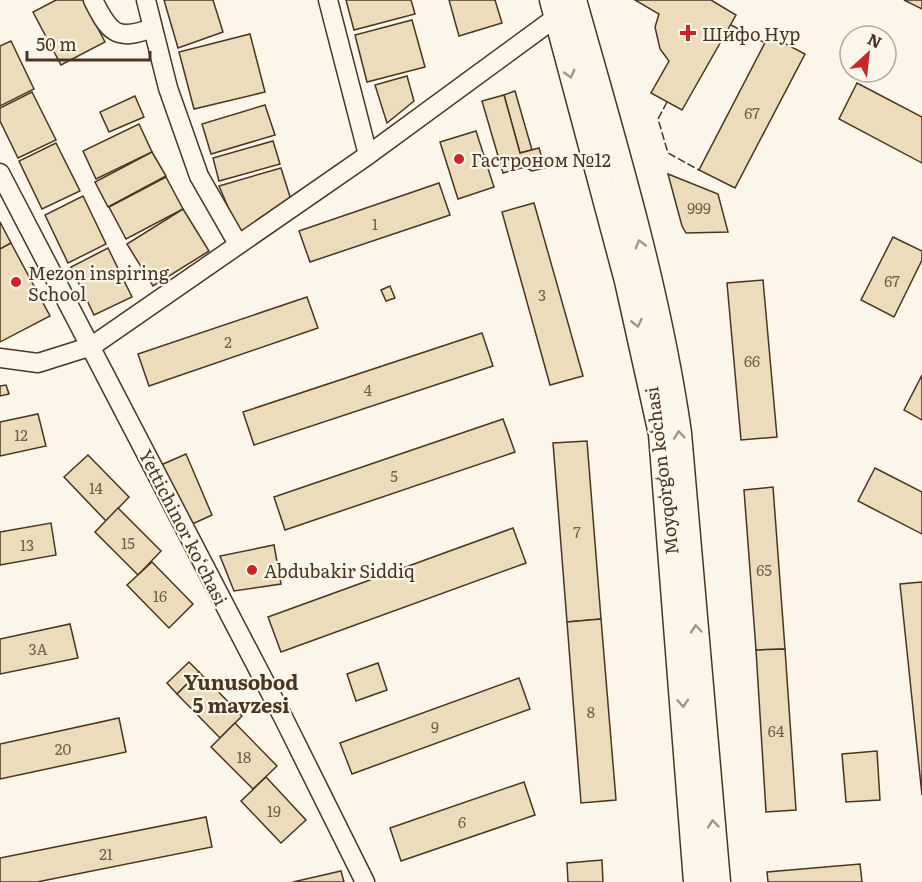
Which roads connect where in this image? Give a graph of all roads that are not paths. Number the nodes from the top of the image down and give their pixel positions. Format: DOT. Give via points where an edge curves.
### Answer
graph roads {
  1 [pos="93,0"];
  2 [pos="146,0"];
  3 [pos="328,0"];
  4 [pos="567,4"];
  5 [pos="152,28"];
  6 [pos="368,154"];
  7 [pos="0,173"];
  8 [pos="238,244"];
  9 [pos="92,346"];
  10 [pos="0,358"];
  11 [pos="365,882"];
  12 [pos="696,882"];
  13 [pos="718,882"];
  1 -- 5 [label="street" via="105,25 116,32 130,37"];
  2 -- 5 [label="street"];
  3 -- 6 [label="street"];
  4 -- 6 [label="street"];
  4 -- 12 [label="main road, Moyqoʻrgʻon koʻchasi, one-way" via="661,434"];
  13 -- 4 [label="main road, Moyqoʻrgʻon koʻchasi, one-way" via="673,390 644,256"];
  5 -- 8 [label="street" via="199,176"];
  6 -- 8 [label="street"];
  7 -- 9 [label="street, Yettichinor ko‘chasi"];
  8 -- 9 [label="street"];
  9 -- 10 [label="street" via="38,363"];
  9 -- 11 [label="street, Yettichinor ko‘chasi"];
}
